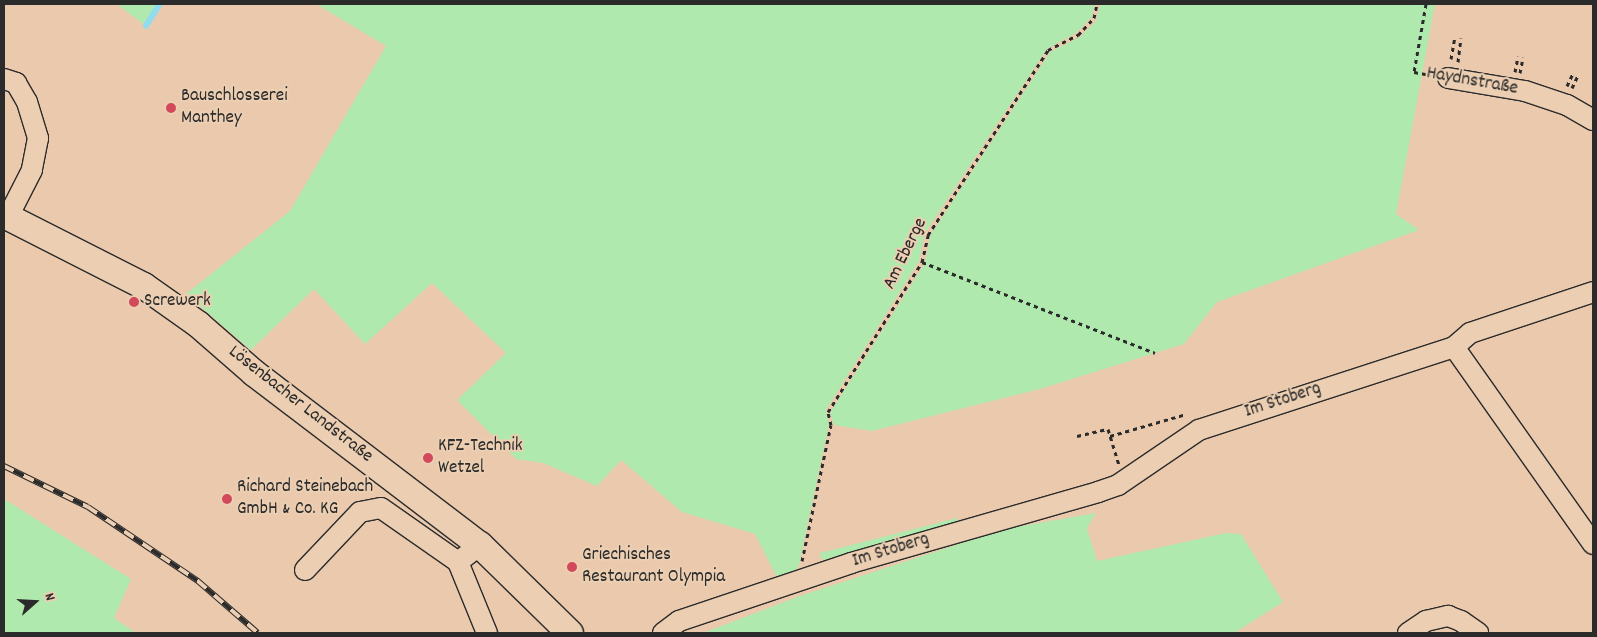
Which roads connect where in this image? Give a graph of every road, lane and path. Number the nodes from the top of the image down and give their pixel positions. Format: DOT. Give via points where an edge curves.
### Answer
graph roads {
  1 [pos="1098,4"];
  2 [pos="1426,4"];
  3 [pos="1455,37"];
  4 [pos="1461,38"];
  5 [pos="1452,78"];
  6 [pos="4,79"];
  7 [pos="1593,120"];
  8 [pos="6,216"];
  9 [pos="922,262"];
  10 [pos="1593,292"];
  11 [pos="1454,347"];
  12 [pos="1154,353"];
  13 [pos="1193,412"];
  14 [pos="1076,436"];
  15 [pos="1110,436"];
  16 [pos="1124,481"];
  17 [pos="1593,544"];
  18 [pos="480,545"];
  19 [pos="458,562"];
  20 [pos="305,570"];
  21 [pos="804,579"];
  22 [pos="487,633"];
  23 [pos="570,633"];
  24 [pos="663,633"];
  25 [pos="1408,633"];
  26 [pos="1478,633"];
  1 -- 9 [label="path, Am Eberge" via="1094,18 1078,35 1048,50 928,235"];
  2 -- 5 [label="path, Haydnstraße" via="1414,72"];
  3 -- 5 [label="path"];
  4 -- 5 [label="path"];
  5 -- 7 [label="street, Haydnstraße" via="1530,92"];
  6 -- 8 [label="street" via="16,83 28,102 38,138 32,170"];
  8 -- 18 [label="main road, Lösenbacher Landstraße" via="144,286 199,325 254,372"];
  9 -- 12 [label="path"];
  9 -- 21 [label="path, Am Eberge" via="828,412 832,425 802,556"];
  10 -- 11 [label="street, Im Stoberg" via="1470,333"];
  11 -- 16 [label="street, Im Stoberg" via="1199,430"];
  11 -- 17 [label="street"];
  13 -- 15 [label="path"];
  14 -- 15 [label="path" via="1108,429"];
  15 -- 16 [label="path"];
  16 -- 21 [label="street, Im Stoberg" via="1098,492 1015,513"];
  18 -- 19 [label="street"];
  18 -- 23 [label="main road, Lösenbacher Landstraße"];
  19 -- 20 [label="street" via="381,508 360,512"];
  19 -- 22 [label="street"];
  21 -- 24 [label="street, Im Stoberg" via="679,622"];
  25 -- 26 [label="street" via="1426,621 1448,616"];
}
